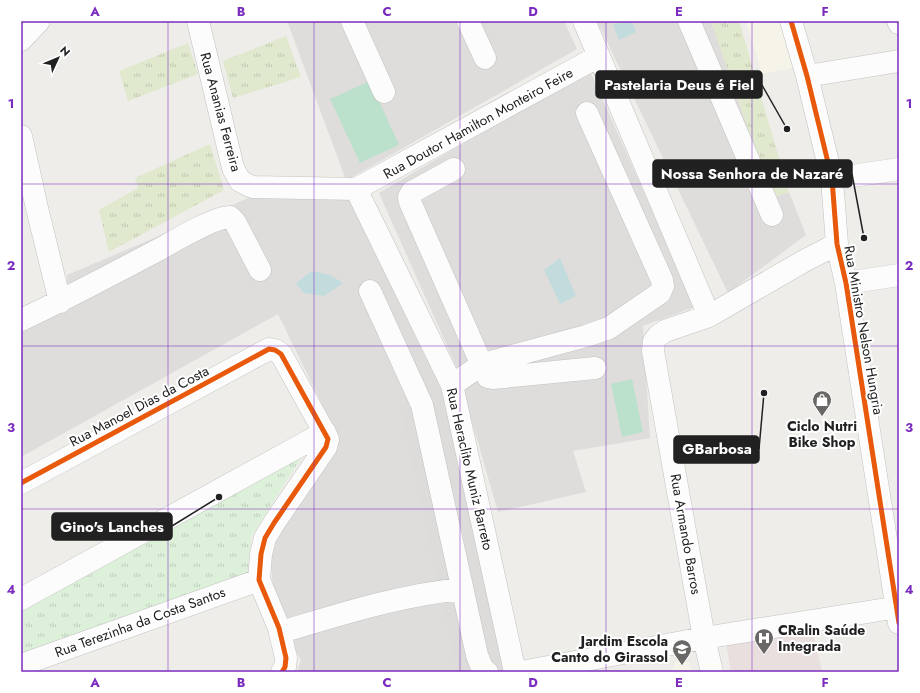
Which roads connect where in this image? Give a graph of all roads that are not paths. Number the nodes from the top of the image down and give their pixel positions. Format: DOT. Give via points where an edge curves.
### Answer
graph roads {
  1 [pos="39,21"];
  2 [pos="198,21"];
  3 [pos="352,21"];
  4 [pos="468,21"];
  5 [pos="584,21"];
  6 [pos="689,21"];
  7 [pos="791,21"];
  8 [pos="21,40"];
  9 [pos="599,56"];
  10 [pos="485,58"];
  11 [pos="899,61"];
  12 [pos="807,76"];
  13 [pos="384,92"];
  14 [pos="586,113"];
  15 [pos="21,136"];
  16 [pos="454,169"];
  17 [pos="899,169"];
  18 [pos="832,179"];
  19 [pos="356,189"];
  20 [pos="772,215"];
  21 [pos="837,244"];
  22 [pos="260,270"];
  23 [pos="899,274"];
  24 [pos="846,283"];
  25 [pos="370,292"];
  26 [pos="60,302"];
  27 [pos="709,316"];
  28 [pos="21,320"];
  29 [pos="481,365"];
  30 [pos="596,368"];
  31 [pos="452,385"];
  32 [pos="325,432"];
  33 [pos="21,483"];
  34 [pos="259,580"];
  35 [pos="462,589"];
  36 [pos="21,598"];
  37 [pos="898,612"];
  38 [pos="280,633"];
  39 [pos="704,638"];
  40 [pos="21,664"];
  41 [pos="282,672"];
  42 [pos="487,672"];
  43 [pos="515,672"];
  44 [pos="521,672"];
  45 [pos="712,672"];
  1 -- 8 [label="street"];
  2 -- 19 [label="street, Rua Ananias Ferreira" via="233,168 240,181 252,188"];
  3 -- 13 [label="street"];
  4 -- 10 [label="street"];
  5 -- 9 [label="street"];
  6 -- 20 [label="street"];
  7 -- 12 [label="street, Rua Ministro Nelson Hungria"];
  9 -- 19 [label="street, Rua Doutor Hamilton Monteiro Feire"];
  9 -- 27 [label="street"];
  11 -- 12 [label="street"];
  12 -- 18 [label="street, Rua Ministro Nelson Hungria"];
  14 -- 29 [label="street" via="663,286 660,293 609,328"];
  15 -- 26 [label="street"];
  16 -- 29 [label="street" via="412,192 409,197"];
  17 -- 18 [label="street"];
  18 -- 21 [label="street, Rua Ministro Nelson Hungria"];
  19 -- 31 [label="street, Rua Heraclito Muniz Barreto"];
  21 -- 24 [label="street, Rua Ministro Nelson Hungria"];
  21 -- 27 [label="street, Rua Armando Barros"];
  22 -- 26 [label="street" via="235,222 230,217 224,217"];
  23 -- 24 [label="street"];
  24 -- 37 [label="street, Rua Ministro Nelson Hungria"];
  25 -- 35 [label="street" via="422,406"];
  26 -- 28 [label="street"];
  27 -- 39 [label="street, Rua Armando Barros" via="665,331 654,341 653,350"];
  29 -- 30 [label="street" via="488,377 493,378"];
  29 -- 31 [label="street"];
  31 -- 43 [label="street, Rua Heraclito Muniz Barreto"];
  32 -- 33 [label="street, Rua Manoel Dias da Costa" via="281,354 269,349"];
  32 -- 34 [label="street" via="328,439 326,447 265,538"];
  32 -- 36 [label="street"];
  34 -- 38 [label="street"];
  34 -- 40 [label="street, Rua Terezinha da Costa Santos"];
  35 -- 38 [label="street" via="430,592 368,606"];
  35 -- 42 [label="street" via="477,655 482,668"];
  37 -- 39 [label="street"];
  38 -- 41 [label="street" via="286,658"];
  39 -- 44 [label="street"];
  39 -- 45 [label="street, Rua Armando Barros"];
}
